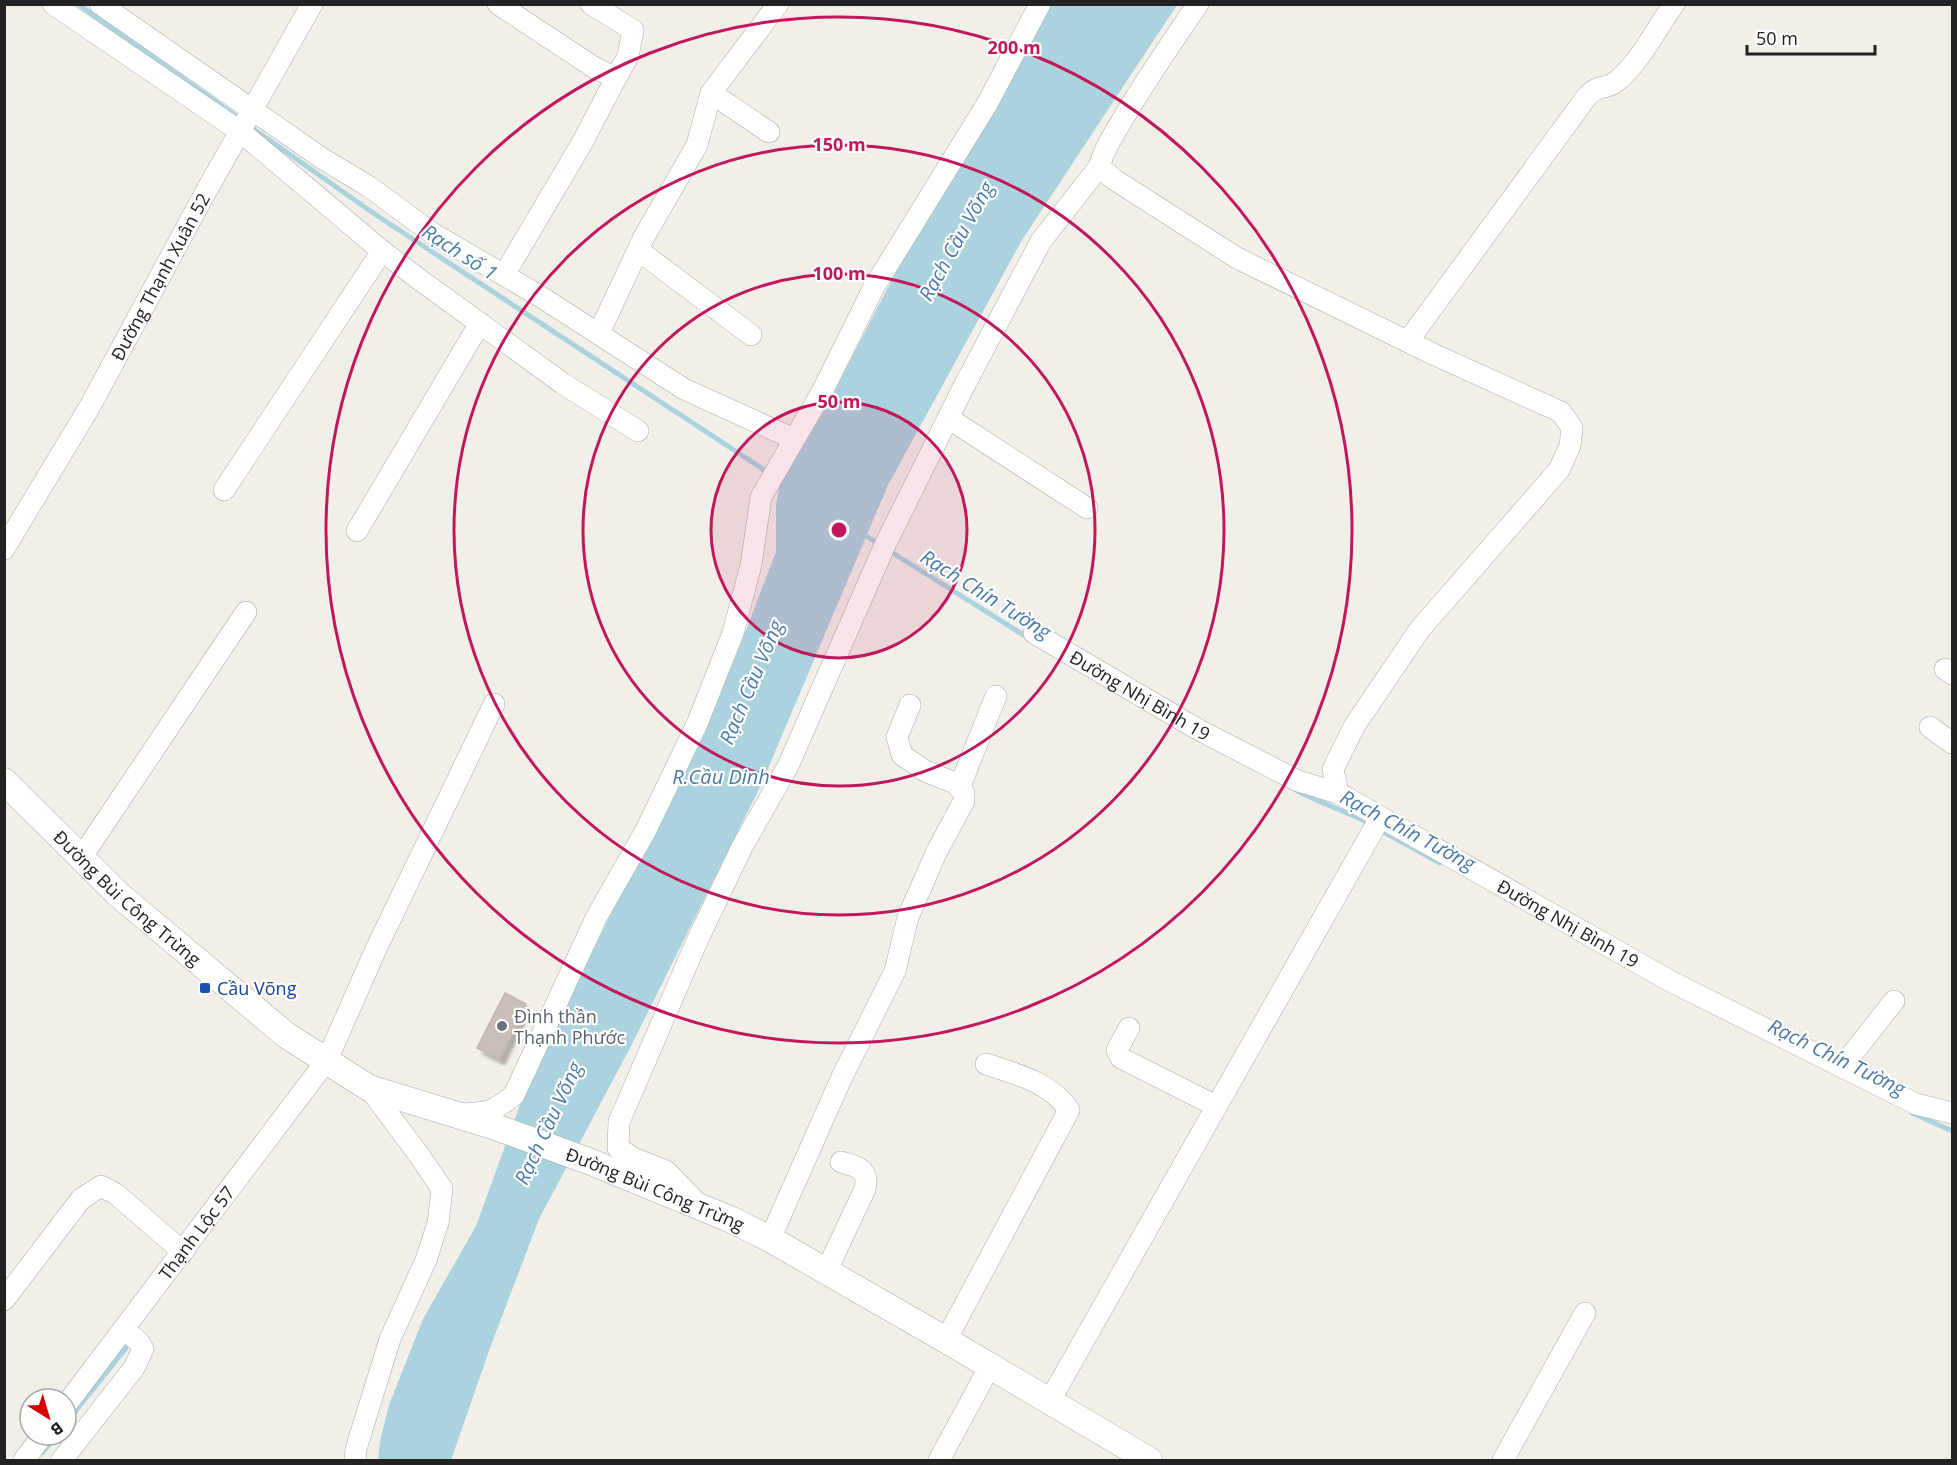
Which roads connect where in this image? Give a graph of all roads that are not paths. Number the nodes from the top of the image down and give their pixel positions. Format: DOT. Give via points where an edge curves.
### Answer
graph roads {
  1 [pos="53,4"];
  2 [pos="99,4"];
  3 [pos="312,4"];
  4 [pos="498,4"];
  5 [pos="591,4"];
  6 [pos="778,4"];
  7 [pos="1198,4"];
  8 [pos="1674,4"];
  9 [pos="1031,8"];
  10 [pos="616,78"];
  11 [pos="711,93"];
  12 [pos="252,111"];
  13 [pos="241,132"];
  14 [pos="769,132"];
  15 [pos="1099,167"];
  16 [pos="639,250"];
  17 [pos="382,251"];
  18 [pos="504,275"];
  19 [pos="480,323"];
  20 [pos="599,333"];
  21 [pos="751,335"];
  22 [pos="1408,341"];
  23 [pos="948,418"];
  24 [pos="638,432"];
  25 [pos="794,439"];
  26 [pos="224,490"];
  27 [pos="1087,508"];
  28 [pos="357,531"];
  29 [pos="4,549"];
  30 [pos="246,612"];
  31 [pos="1034,633"];
  32 [pos="996,696"];
  33 [pos="494,704"];
  34 [pos="910,705"];
  35 [pos="1930,728"];
  36 [pos="1953,743"];
  37 [pos="4,781"];
  38 [pos="960,786"];
  39 [pos="1338,794"];
  40 [pos="1377,825"];
  41 [pos="81,858"];
  42 [pos="1894,1001"];
  43 [pos="1129,1028"];
  44 [pos="327,1060"];
  45 [pos="986,1064"];
  46 [pos="1842,1067"];
  47 [pos="369,1088"];
  48 [pos="1216,1106"];
  49 [pos="1953,1113"];
  50 [pos="452,1115"];
  51 [pos="841,1162"];
  52 [pos="701,1207"];
  53 [pos="770,1239"];
  54 [pos="183,1252"];
  55 [pos="826,1272"];
  56 [pos="4,1300"];
  57 [pos="1585,1313"];
  58 [pos="124,1329"];
  59 [pos="946,1340"];
  60 [pos="990,1366"];
  61 [pos="78,1389"];
  62 [pos="1049,1402"];
  63 [pos="62,1461"];
  64 [pos="355,1461"];
  65 [pos="939,1461"];
  66 [pos="1149,1461"];
  67 [pos="1503,1461"];
  1 -- 13 [label="street"];
  2 -- 12 [label="street"];
  3 -- 12 [label="street, Đường Thạnh Xuân 52"];
  4 -- 10 [label="street"];
  5 -- 10 [label="street" via="633,30 628,56"];
  6 -- 11 [label="street"];
  7 -- 15 [label="street" via="1144,84 1103,153"];
  8 -- 22 [label="street" via="1617,81 1595,88 1585,99"];
  9 -- 25 [label="street" via="987,104 874,287"];
  10 -- 18 [label="street"];
  11 -- 14 [label="street"];
  11 -- 16 [label="street" via="697,145"];
  12 -- 13 [label="street, Đường Thạnh Xuân 52"];
  12 -- 18 [label="street" via="432,233"];
  13 -- 17 [label="street"];
  13 -- 29 [label="street, Đường Thạnh Xuân 52" via="89,408"];
  15 -- 22 [label="street" via="1237,258"];
  15 -- 23 [label="street" via="1041,241"];
  16 -- 20 [label="street"];
  16 -- 21 [label="street"];
  17 -- 19 [label="street"];
  17 -- 26 [label="street"];
  18 -- 20 [label="street"];
  19 -- 24 [label="street"];
  19 -- 28 [label="street"];
  20 -- 25 [label="street" via="684,389"];
  22 -- 39 [label="street" via="1561,412 1572,428 1570,446 1559,470 1420,629 1355,725 1333,769"];
  23 -- 27 [label="street"];
  23 -- 52 [label="street" via="882,552 789,766 742,848 698,941 620,1122 618,1148 666,1171"];
  25 -- 50 [label="street" via="761,497 733,633 697,724 646,830 597,916 514,1095 486,1113"];
  30 -- 41 [label="street"];
  31 -- 39 [label="street, Đường Nhị Bình 19" via="1199,730 1298,781"];
  32 -- 38 [label="street"];
  33 -- 44 [label="street, Thạnh Lộc 57"];
  34 -- 38 [label="street" via="897,737 902,755 925,771"];
  35 -- 36 [label="street"];
  37 -- 41 [label="street, Đường Bùi Công Trừng"];
  38 -- 53 [label="street" via="964,801 908,917 895,971 841,1079"];
  39 -- 40 [label="street, Đường Nhị Bình 19"];
  40 -- 46 [label="street, Đường Nhị Bình 19" via="1439,849 1670,981"];
  40 -- 48 [label="street"];
  41 -- 44 [label="street, Đường Bùi Công Trừng" via="119,895 286,1035"];
  42 -- 46 [label="street"];
  43 -- 48 [label="street" via="1117,1050 1121,1059"];
  44 -- 47 [label="street, Đường Bùi Công Trừng"];
  44 -- 54 [label="street, Thạnh Lộc 57"];
  45 -- 59 [label="street" via="1034,1081 1061,1098 1069,1110"];
  46 -- 49 [label="street, Đường Nhị Bình 19" via="1916,1104"];
  47 -- 50 [label="street, Đường Bùi Công Trừng"];
  47 -- 64 [label="street" via="442,1189 438,1223 390,1340"];
  48 -- 62 [label="street"];
  50 -- 52 [label="street, Đường Bùi Công Trừng" via="591,1162"];
  51 -- 55 [label="street" via="864,1172 866,1189"];
  52 -- 53 [label="street, Đường Bùi Công Trừng"];
  53 -- 55 [label="street, Đường Bùi Công Trừng"];
  54 -- 56 [label="street" via="116,1194 101,1186 81,1199"];
  54 -- 58 [label="street, Thạnh Lộc 57"];
  55 -- 59 [label="street, Đường Bùi Công Trừng"];
  57 -- 67 [label="street"];
  58 -- 61 [label="street, Thạnh Lộc 57"];
  58 -- 63 [label="street" via="143,1349 134,1368"];
  59 -- 60 [label="street, Đường Bùi Công Trừng"];
  60 -- 62 [label="street, Đường Bùi Công Trừng"];
  60 -- 65 [label="street"];
  62 -- 66 [label="street, Đường Bùi Công Trừng"];
}
